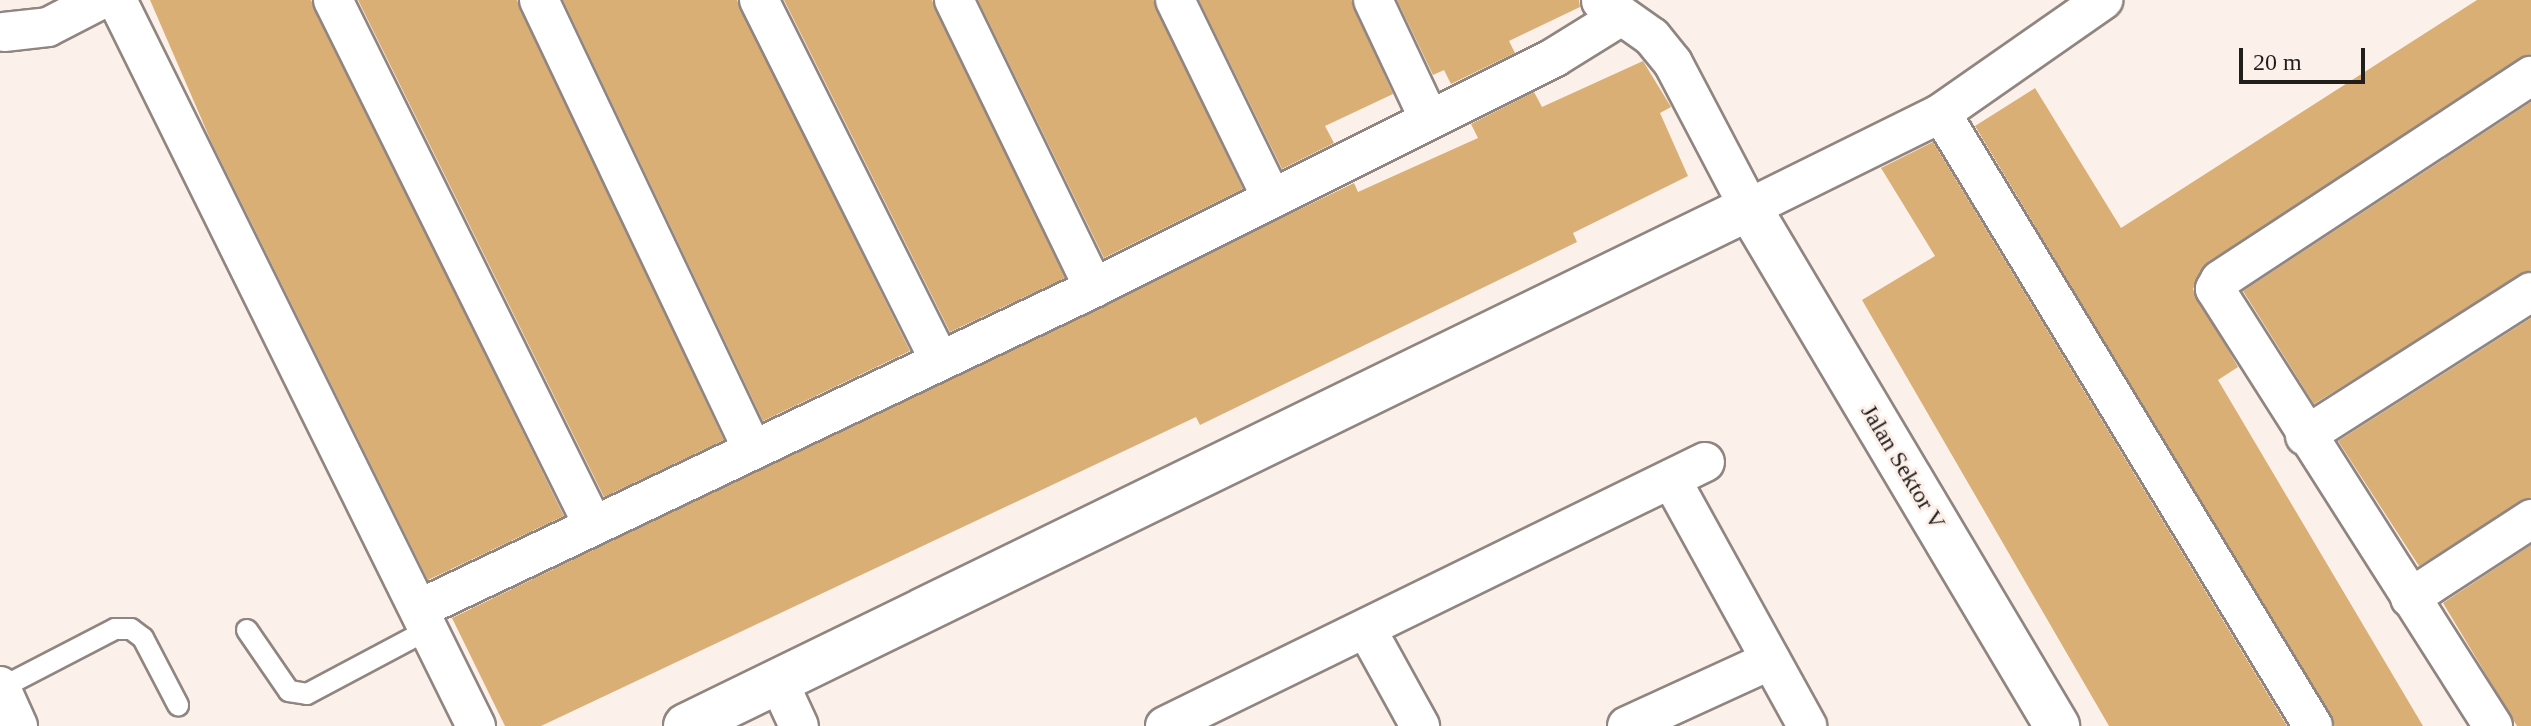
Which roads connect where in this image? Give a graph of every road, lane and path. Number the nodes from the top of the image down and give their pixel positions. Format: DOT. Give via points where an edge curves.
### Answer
graph roads {
  1 [pos="100,0"];
  2 [pos="117,0"];
  3 [pos="333,0"];
  4 [pos="539,0"];
  5 [pos="759,0"];
  6 [pos="954,0"];
  7 [pos="1175,0"];
  8 [pos="1373,0"];
  9 [pos="2103,0"];
  10 [pos="1609,9"];
  11 [pos="4,32"];
  12 [pos="2531,76"];
  13 [pos="1941,113"];
  14 [pos="1428,117"];
  15 [pos="1272,199"];
  16 [pos="1749,208"];
  17 [pos="1094,288"];
  18 [pos="2531,292"];
  19 [pos="939,360"];
  20 [pos="2305,436"];
  21 [pos="752,448"];
  22 [pos="1705,462"];
  23 [pos="1672,481"];
  24 [pos="2531,519"];
  25 [pos="593,525"];
  26 [pos="2410,598"];
  27 [pos="424,619"];
  28 [pos="247,630"];
  29 [pos="1367,630"];
  30 [pos="1771,660"];
  31 [pos="779,683"];
  32 [pos="0,687"];
  33 [pos="178,705"];
  34 [pos="1217,715"];
  35 [pos="18,726"];
  36 [pos="476,726"];
  37 [pos="686,726"];
  38 [pos="799,726"];
  39 [pos="1165,726"];
  40 [pos="1420,726"];
  41 [pos="1627,726"];
  42 [pos="1807,726"];
  43 [pos="2057,726"];
  44 [pos="2313,726"];
  45 [pos="2493,726"];
  1 -- 11 [label="street" via="48,27"];
  2 -- 27 [label="street"];
  3 -- 25 [label="street"];
  4 -- 21 [label="street"];
  5 -- 19 [label="street"];
  6 -- 17 [label="street"];
  7 -- 15 [label="street"];
  8 -- 14 [label="street"];
  9 -- 13 [label="street"];
  10 -- 14 [label="street" via="1555,57"];
  10 -- 16 [label="street" via="1640,27 1673,63"];
  12 -- 20 [label="street" via="2217,285 2216,295"];
  13 -- 16 [label="street"];
  13 -- 44 [label="street"];
  14 -- 15 [label="street"];
  15 -- 17 [label="street"];
  16 -- 31 [label="street"];
  16 -- 43 [label="street, Jalan Sektor V"];
  17 -- 19 [label="street"];
  18 -- 20 [label="street"];
  19 -- 21 [label="street"];
  20 -- 26 [label="street"];
  21 -- 25 [label="street"];
  22 -- 23 [label="street"];
  23 -- 29 [label="street"];
  23 -- 30 [label="street"];
  24 -- 26 [label="street"];
  25 -- 27 [label="street"];
  26 -- 45 [label="street"];
  27 -- 28 [label="lane" via="307,694 289,691"];
  27 -- 36 [label="street"];
  29 -- 34 [label="street"];
  29 -- 40 [label="street"];
  30 -- 41 [label="street"];
  30 -- 42 [label="street"];
  31 -- 37 [label="street"];
  31 -- 38 [label="street"];
  32 -- 33 [label="lane" via="115,629 131,629 143,638"];
  32 -- 35 [label="street"];
  34 -- 39 [label="street"];
}
